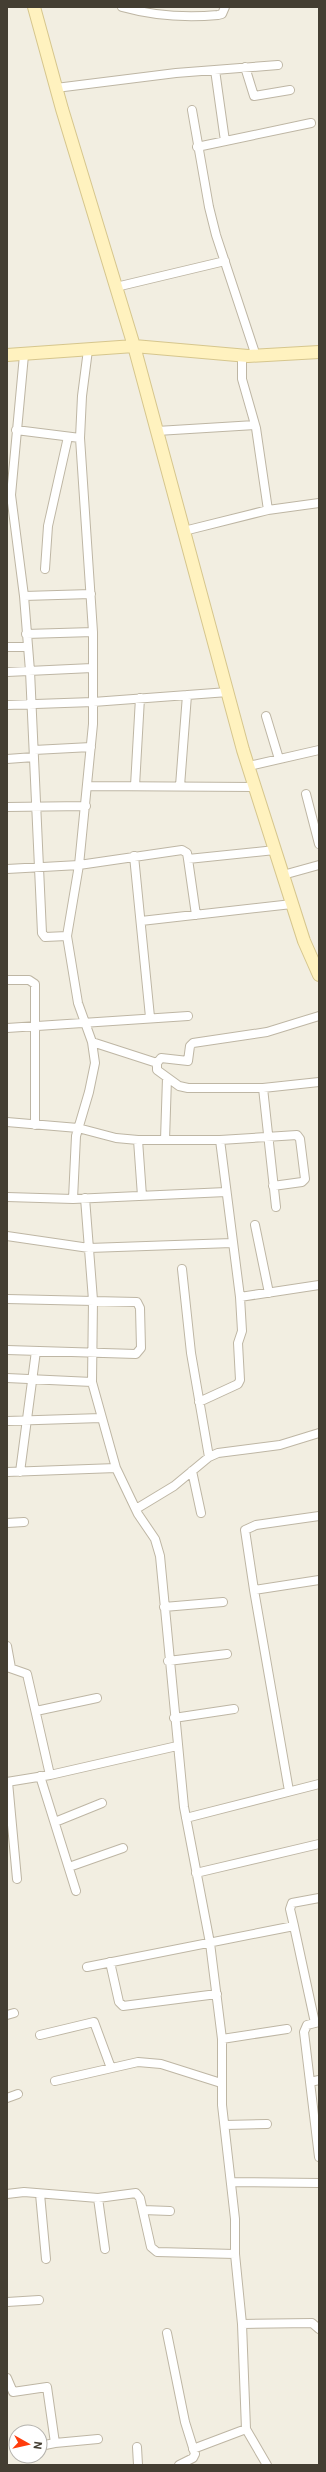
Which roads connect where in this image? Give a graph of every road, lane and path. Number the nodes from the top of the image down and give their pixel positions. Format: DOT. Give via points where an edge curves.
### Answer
graph roads {
  1 [pos="34,7"];
  2 [pos="122,7"];
  3 [pos="225,7"];
  4 [pos="278,65"];
  5 [pos="245,67"];
  6 [pos="215,70"];
  7 [pos="56,88"];
  8 [pos="290,90"];
  9 [pos="192,110"];
  10 [pos="311,123"];
  11 [pos="225,141"];
  12 [pos="197,147"];
  13 [pos="225,262"];
  14 [pos="116,287"];
  15 [pos="134,346"];
  16 [pos="88,350"];
  17 [pos="319,352"];
  18 [pos="7,355"];
  19 [pos="24,355"];
  20 [pos="242,356"];
  21 [pos="256,356"];
  22 [pos="255,425"];
  23 [pos="16,430"];
  24 [pos="157,431"];
  25 [pos="68,437"];
  26 [pos="80,438"];
  27 [pos="319,504"];
  28 [pos="268,510"];
  29 [pos="184,531"];
  30 [pos="45,569"];
  31 [pos="91,594"];
  32 [pos="24,596"];
  33 [pos="93,632"];
  34 [pos="26,634"];
  35 [pos="7,647"];
  36 [pos="28,647"];
  37 [pos="92,668"];
  38 [pos="30,671"];
  39 [pos="7,672"];
  40 [pos="228,692"];
  41 [pos="187,695"];
  42 [pos="140,698"];
  43 [pos="93,702"];
  44 [pos="32,704"];
  45 [pos="7,705"];
  46 [pos="266,716"];
  47 [pos="91,747"];
  48 [pos="319,750"];
  49 [pos="34,753"];
  50 [pos="7,759"];
  51 [pos="279,759"];
  52 [pos="249,766"];
  53 [pos="88,786"];
  54 [pos="135,786"];
  55 [pos="180,786"];
  56 [pos="255,786"];
  57 [pos="306,794"];
  58 [pos="37,806"];
  59 [pos="86,806"];
  60 [pos="7,807"];
  61 [pos="319,844"];
  62 [pos="275,850"];
  63 [pos="134,856"];
  64 [pos="188,859"];
  65 [pos="319,864"];
  66 [pos="79,865"];
  67 [pos="40,869"];
  68 [pos="7,870"];
  69 [pos="283,875"];
  70 [pos="292,904"];
  71 [pos="196,915"];
  72 [pos="141,921"];
  73 [pos="67,936"];
  74 [pos="319,975"];
  75 [pos="7,980"];
  76 [pos="188,1016"];
  77 [pos="319,1016"];
  78 [pos="150,1017"];
  79 [pos="83,1022"];
  80 [pos="35,1026"];
  81 [pos="7,1028"];
  82 [pos="92,1042"];
  83 [pos="157,1063"];
  84 [pos="167,1078"];
  85 [pos="319,1082"];
  86 [pos="263,1088"];
  87 [pos="7,1122"];
  88 [pos="35,1125"];
  89 [pos="78,1128"];
  90 [pos="268,1137"];
  91 [pos="138,1140"];
  92 [pos="165,1140"];
  93 [pos="220,1140"];
  94 [pos="273,1186"];
  95 [pos="226,1192"];
  96 [pos="142,1196"];
  97 [pos="7,1197"];
  98 [pos="85,1198"];
  99 [pos="73,1199"];
  100 [pos="276,1207"];
  101 [pos="255,1225"];
  102 [pos="7,1236"];
  103 [pos="232,1243"];
  104 [pos="89,1248"];
  105 [pos="182,1269"];
  106 [pos="319,1285"];
  107 [pos="269,1293"];
  108 [pos="240,1297"];
  109 [pos="7,1299"];
  110 [pos="93,1300"];
  111 [pos="7,1350"];
  112 [pos="36,1351"];
  113 [pos="91,1354"];
  114 [pos="7,1378"];
  115 [pos="31,1378"];
  116 [pos="92,1382"];
  117 [pos="198,1402"];
  118 [pos="100,1418"];
  119 [pos="7,1421"];
  120 [pos="26,1421"];
  121 [pos="319,1433"];
  122 [pos="209,1457"];
  123 [pos="116,1468"];
  124 [pos="192,1471"];
  125 [pos="7,1472"];
  126 [pos="20,1472"];
  127 [pos="136,1509"];
  128 [pos="201,1513"];
  129 [pos="319,1516"];
  130 [pos="24,1522"];
  131 [pos="7,1523"];
  132 [pos="319,1580"];
  133 [pos="254,1590"];
  134 [pos="223,1602"];
  135 [pos="164,1608"];
  136 [pos="7,1646"];
  137 [pos="227,1654"];
  138 [pos="168,1661"];
  139 [pos="9,1667"];
  140 [pos="97,1698"];
  141 [pos="234,1709"];
  142 [pos="36,1711"];
  143 [pos="174,1718"];
  144 [pos="177,1746"];
  145 [pos="50,1775"];
  146 [pos="40,1776"];
  147 [pos="8,1782"];
  148 [pos="319,1784"];
  149 [pos="289,1791"];
  150 [pos="102,1803"];
  151 [pos="186,1818"];
  152 [pos="55,1822"];
  153 [pos="319,1844"];
  154 [pos="123,1848"];
  155 [pos="69,1867"];
  156 [pos="196,1873"];
  157 [pos="18,1879"];
  158 [pos="76,1891"];
  159 [pos="319,1898"];
  160 [pos="294,1926"];
  161 [pos="210,1943"];
  162 [pos="110,1962"];
  163 [pos="87,1967"];
  164 [pos="217,1994"];
  165 [pos="317,2022"];
  166 [pos="287,2029"];
  167 [pos="40,2035"];
  168 [pos="222,2039"];
  169 [pos="111,2068"];
  170 [pos="319,2080"];
  171 [pos="55,2081"];
  172 [pos="310,2082"];
  173 [pos="221,2083"];
  174 [pos="18,2094"];
  175 [pos="7,2098"];
  176 [pos="267,2124"];
  177 [pos="225,2125"];
  178 [pos="319,2157"];
  179 [pos="232,2182"];
  180 [pos="319,2183"];
  181 [pos="7,2194"];
  182 [pos="40,2194"];
  183 [pos="98,2198"];
  184 [pos="143,2210"];
  185 [pos="170,2211"];
  186 [pos="105,2249"];
  187 [pos="235,2254"];
  188 [pos="46,2259"];
  189 [pos="38,2300"];
  190 [pos="7,2302"];
  191 [pos="242,2324"];
  192 [pos="319,2328"];
  193 [pos="167,2333"];
  194 [pos="7,2378"];
  195 [pos="246,2429"];
  196 [pos="98,2439"];
  197 [pos="55,2444"];
  198 [pos="48,2445"];
  199 [pos="137,2447"];
  200 [pos="193,2449"];
  201 [pos="138,2465"];
  202 [pos="179,2465"];
  203 [pos="267,2465"];
  1 -- 7 [label="main road"];
  2 -- 3 [label="street" via="160,16 180,17 218,15 222,14"];
  4 -- 5 [label="street"];
  5 -- 6 [label="street"];
  5 -- 8 [label="street" via="254,96"];
  6 -- 7 [label="street"];
  6 -- 11 [label="street"];
  7 -- 14 [label="main road"];
  9 -- 12 [label="street"];
  10 -- 11 [label="street"];
  11 -- 12 [label="street"];
  12 -- 13 [label="street" via="209,207"];
  13 -- 14 [label="street"];
  13 -- 21 [label="street"];
  14 -- 15 [label="main road"];
  15 -- 16 [label="main road"];
  15 -- 20 [label="main road"];
  15 -- 24 [label="main road"];
  16 -- 19 [label="main road"];
  16 -- 26 [label="street"];
  17 -- 21 [label="main road"];
  18 -- 19 [label="main road"];
  19 -- 23 [label="street"];
  20 -- 21 [label="main road"];
  20 -- 22 [label="street" via="242,379"];
  22 -- 24 [label="street"];
  22 -- 28 [label="street"];
  23 -- 25 [label="street"];
  23 -- 32 [label="street" via="11,495"];
  24 -- 29 [label="main road"];
  25 -- 26 [label="street"];
  25 -- 30 [label="street" via="48,526"];
  26 -- 31 [label="street"];
  27 -- 28 [label="street"];
  28 -- 29 [label="street"];
  29 -- 40 [label="main road"];
  31 -- 32 [label="street"];
  31 -- 33 [label="street"];
  32 -- 34 [label="street"];
  33 -- 34 [label="street"];
  33 -- 37 [label="street"];
  34 -- 36 [label="street"];
  35 -- 36 [label="street"];
  36 -- 38 [label="street"];
  37 -- 38 [label="street"];
  37 -- 43 [label="street"];
  38 -- 39 [label="street"];
  38 -- 44 [label="street"];
  40 -- 41 [label="street"];
  40 -- 52 [label="main road"];
  41 -- 42 [label="street"];
  41 -- 55 [label="street"];
  42 -- 43 [label="street"];
  42 -- 54 [label="street"];
  43 -- 44 [label="street"];
  43 -- 47 [label="street"];
  44 -- 45 [label="street"];
  44 -- 49 [label="street"];
  46 -- 51 [label="street"];
  47 -- 49 [label="street"];
  47 -- 53 [label="street"];
  48 -- 51 [label="street"];
  49 -- 50 [label="street"];
  49 -- 58 [label="street"];
  51 -- 52 [label="street"];
  52 -- 56 [label="main road"];
  53 -- 54 [label="street"];
  53 -- 59 [label="street"];
  54 -- 55 [label="street"];
  55 -- 56 [label="street"];
  56 -- 62 [label="main road"];
  57 -- 61 [label="street"];
  58 -- 59 [label="street"];
  58 -- 60 [label="street"];
  58 -- 67 [label="street"];
  59 -- 66 [label="street"];
  62 -- 64 [label="street"];
  62 -- 69 [label="main road"];
  63 -- 64 [label="street" via="182,850 187,853"];
  63 -- 66 [label="street"];
  63 -- 72 [label="street"];
  64 -- 71 [label="street"];
  65 -- 69 [label="street"];
  66 -- 67 [label="street"];
  66 -- 73 [label="street"];
  67 -- 68 [label="street"];
  67 -- 73 [label="street" via="42,933 45,937"];
  69 -- 70 [label="main road"];
  70 -- 71 [label="street"];
  70 -- 74 [label="main road"];
  71 -- 72 [label="street"];
  72 -- 78 [label="street"];
  73 -- 79 [label="street"];
  75 -- 80 [label="street" via="34,982"];
  76 -- 78 [label="street"];
  77 -- 83 [label="street" via="267,1032 193,1043 190,1046 188,1061 161,1058"];
  78 -- 79 [label="street"];
  79 -- 80 [label="street"];
  79 -- 82 [label="street"];
  80 -- 81 [label="street"];
  80 -- 88 [label="street"];
  82 -- 83 [label="street"];
  82 -- 89 [label="street" via="94,1067"];
  83 -- 84 [label="street" via="156,1069"];
  84 -- 86 [label="street" via="179,1086 188,1088"];
  84 -- 92 [label="street"];
  85 -- 86 [label="street"];
  86 -- 90 [label="street"];
  87 -- 88 [label="street"];
  88 -- 89 [label="street"];
  89 -- 91 [label="street" via="116,1138"];
  89 -- 99 [label="street"];
  90 -- 93 [label="street"];
  90 -- 94 [label="street"];
  90 -- 94 [label="street" via="299,1137 306,1177 302,1182"];
  91 -- 92 [label="street"];
  91 -- 96 [label="street"];
  92 -- 93 [label="street"];
  93 -- 95 [label="street"];
  94 -- 100 [label="street"];
  95 -- 96 [label="street"];
  95 -- 103 [label="street"];
  96 -- 98 [label="street"];
  97 -- 99 [label="street"];
  98 -- 99 [label="street"];
  98 -- 104 [label="street"];
  101 -- 107 [label="street"];
  102 -- 104 [label="street"];
  103 -- 104 [label="street"];
  103 -- 108 [label="street"];
  104 -- 110 [label="street"];
  105 -- 117 [label="street"];
  106 -- 107 [label="street"];
  107 -- 108 [label="street"];
  108 -- 117 [label="street" via="242,1331 238,1343 239,1382"];
  109 -- 110 [label="street"];
  110 -- 113 [label="street"];
  110 -- 113 [label="street" via="139,1304 141,1348 136,1354"];
  111 -- 112 [label="street"];
  112 -- 113 [label="street"];
  112 -- 115 [label="street"];
  113 -- 116 [label="street"];
  114 -- 115 [label="street"];
  115 -- 116 [label="street"];
  115 -- 120 [label="street"];
  116 -- 118 [label="street"];
  117 -- 122 [label="street"];
  118 -- 120 [label="street"];
  118 -- 123 [label="street"];
  119 -- 120 [label="street"];
  120 -- 126 [label="street"];
  121 -- 122 [label="street" via="280,1445 226,1451"];
  122 -- 124 [label="street"];
  123 -- 126 [label="street"];
  123 -- 127 [label="street"];
  124 -- 127 [label="street" via="158,1497"];
  124 -- 128 [label="street"];
  125 -- 126 [label="street"];
  127 -- 135 [label="street" via="158,1547"];
  129 -- 133 [label="street" via="256,1525 245,1530"];
  130 -- 131 [label="street"];
  132 -- 133 [label="street"];
  133 -- 149 [label="street"];
  134 -- 135 [label="street"];
  135 -- 138 [label="street"];
  136 -- 139 [label="street"];
  137 -- 138 [label="street"];
  138 -- 143 [label="street"];
  139 -- 142 [label="street" via="27,1674"];
  140 -- 142 [label="street"];
  141 -- 143 [label="street"];
  142 -- 145 [label="street"];
  143 -- 144 [label="street"];
  144 -- 145 [label="street"];
  144 -- 151 [label="street"];
  145 -- 146 [label="street"];
  146 -- 147 [label="street"];
  146 -- 152 [label="street"];
  147 -- 157 [label="street"];
  148 -- 149 [label="street"];
  149 -- 151 [label="street"];
  150 -- 152 [label="street"];
  151 -- 156 [label="street"];
  152 -- 155 [label="street"];
  153 -- 156 [label="street"];
  154 -- 155 [label="street"];
  155 -- 158 [label="street"];
  156 -- 161 [label="street"];
  159 -- 160 [label="street" via="292,1903 290,1909"];
  160 -- 161 [label="street"];
  160 -- 165 [label="street"];
  161 -- 162 [label="street"];
  161 -- 164 [label="street"];
  162 -- 163 [label="street"];
  162 -- 164 [label="street" via="122,2006"];
  164 -- 168 [label="street"];
  165 -- 172 [label="street" via="307,2025 304,2032"];
  166 -- 168 [label="street"];
  167 -- 169 [label="street" via="94,2022"];
  168 -- 173 [label="street"];
  169 -- 171 [label="street"];
  169 -- 173 [label="street" via="150,2062"];
  170 -- 172 [label="street"];
  172 -- 178 [label="street"];
  173 -- 177 [label="street"];
  174 -- 175 [label="street"];
  176 -- 177 [label="street"];
  177 -- 179 [label="street"];
  179 -- 180 [label="street"];
  179 -- 187 [label="street"];
  181 -- 182 [label="street"];
  182 -- 183 [label="street"];
  182 -- 188 [label="street"];
  183 -- 184 [label="street" via="136,2193"];
  183 -- 186 [label="street"];
  184 -- 185 [label="street"];
  184 -- 187 [label="street" via="151,2247 157,2252"];
  187 -- 191 [label="street"];
  189 -- 190 [label="street"];
  191 -- 192 [label="street" via="309,2323"];
  191 -- 195 [label="street"];
  193 -- 200 [label="street"];
  194 -- 197 [label="street" via="13,2392 47,2387"];
  195 -- 200 [label="street"];
  195 -- 203 [label="street"];
  196 -- 197 [label="street"];
  197 -- 198 [label="street"];
  199 -- 201 [label="street"];
  200 -- 202 [label="street" via="193,2458"];
}
